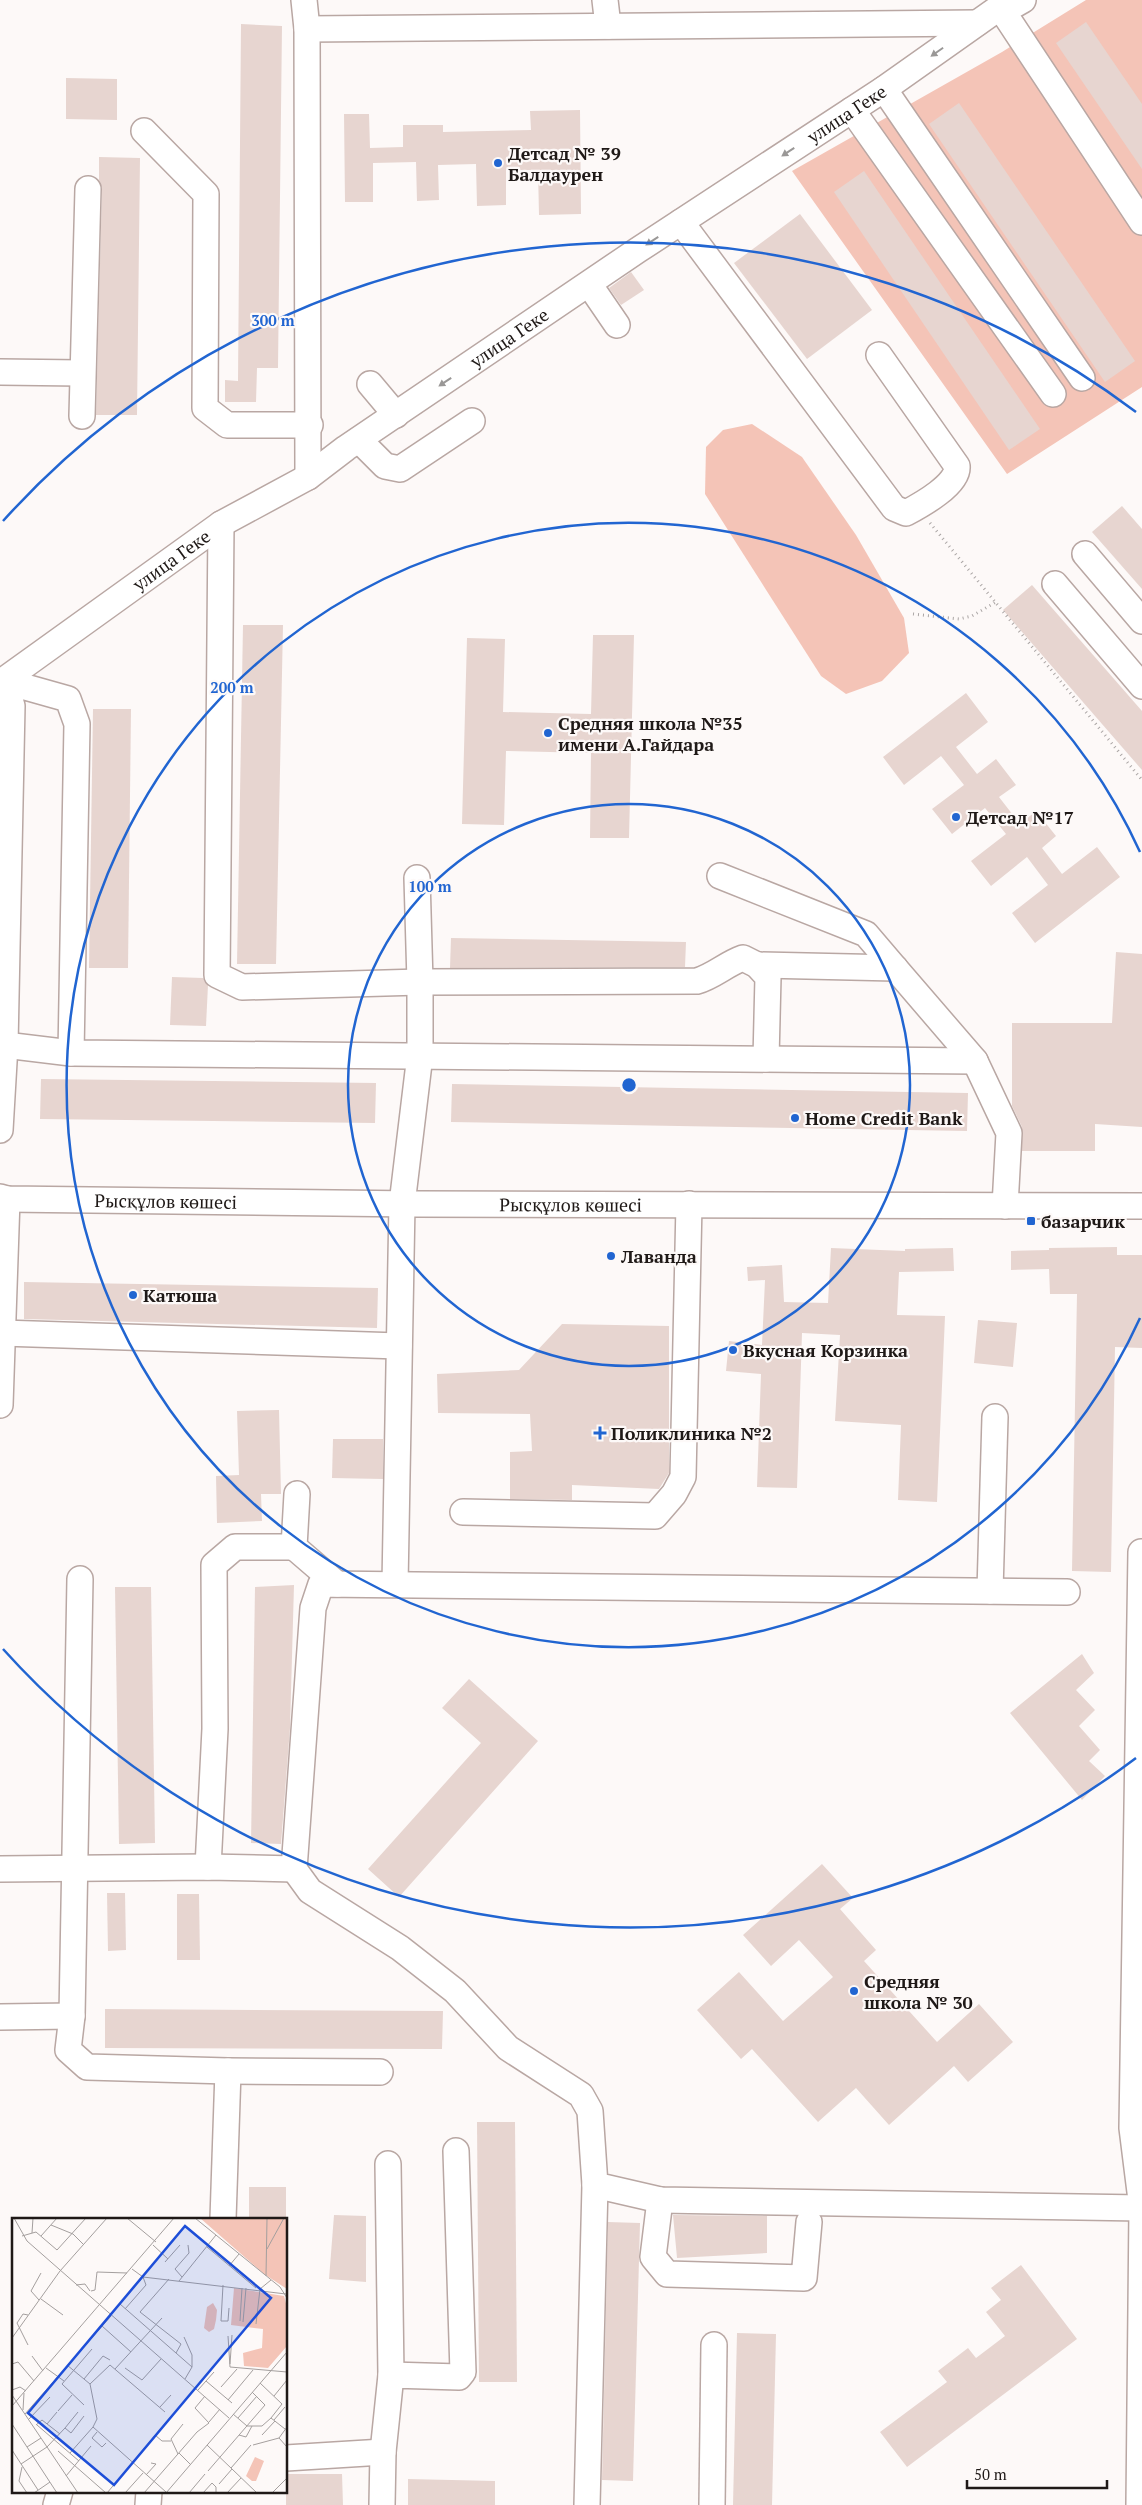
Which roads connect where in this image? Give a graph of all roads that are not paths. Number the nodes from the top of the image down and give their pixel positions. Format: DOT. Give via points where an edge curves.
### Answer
graph roads {
  1 [pos="304,0"];
  2 [pos="605,0"];
  3 [pos="1009,2"];
  4 [pos="977,23"];
  5 [pos="608,26"];
  6 [pos="307,29"];
  7 [pos="884,89"];
  8 [pos="852,110"];
  9 [pos="144,131"];
  10 [pos="88,190"];
  11 [pos="681,222"];
  12 [pos="1142,222"];
  13 [pos="589,284"];
  14 [pos="617,325"];
  15 [pos="879,355"];
  16 [pos="0,372"];
  17 [pos="81,373"];
  18 [pos="1082,378"];
  19 [pos="370,384"];
  20 [pos="1053,394"];
  21 [pos="396,415"];
  22 [pos="82,416"];
  23 [pos="472,421"];
  24 [pos="310,425"];
  25 [pos="360,440"];
  26 [pos="308,477"];
  27 [pos="222,524"];
  28 [pos="1085,554"];
  29 [pos="1055,584"];
  30 [pos="1142,621"];
  31 [pos="2,682"];
  32 [pos="1142,686"];
  33 [pos="720,876"];
  34 [pos="417,878"];
  35 [pos="757,965"];
  36 [pos="895,968"];
  37 [pos="420,982"];
  38 [pos="5,1045"];
  39 [pos="71,1053"];
  40 [pos="420,1055"];
  41 [pos="766,1058"];
  42 [pos="975,1061"];
  43 [pos="0,1130"];
  44 [pos="4,1198"];
  45 [pos="402,1204"];
  46 [pos="689,1204"];
  47 [pos="1006,1206"];
  48 [pos="1142,1206"];
  49 [pos="2,1333"];
  50 [pos="400,1346"];
  51 [pos="0,1405"];
  52 [pos="995,1417"];
  53 [pos="297,1494"];
  54 [pos="463,1512"];
  55 [pos="294,1547"];
  56 [pos="1141,1552"];
  57 [pos="80,1580"];
  58 [pos="337,1584"];
  59 [pos="395,1584"];
  60 [pos="990,1591"];
  61 [pos="1067,1592"];
  62 [pos="1139,1834"];
  63 [pos="208,1867"];
  64 [pos="73,1868"];
  65 [pos="0,1869"];
  66 [pos="294,1869"];
  67 [pos="72,2016"];
  68 [pos="0,2018"];
  69 [pos="228,2071"];
  70 [pos="380,2072"];
  71 [pos="456,2151"];
  72 [pos="388,2164"];
  73 [pos="595,2185"];
  74 [pos="660,2200"];
  75 [pos="1142,2208"];
  76 [pos="224,2218"];
  77 [pos="809,2222"];
  78 [pos="714,2345"];
  79 [pos="391,2375"];
  80 [pos="383,2452"];
  81 [pos="288,2458"];
  82 [pos="60,2492"];
  83 [pos="149,2492"];
  84 [pos="56,2505"];
  85 [pos="148,2505"];
  86 [pos="382,2505"];
  87 [pos="587,2505"];
  88 [pos="712,2505"];
  89 [pos="1139,2505"];
  1 -- 6 [label="street"];
  2 -- 5 [label="street"];
  3 -- 4 [label="street, улица Геке"];
  3 -- 12 [label="street"];
  4 -- 5 [label="street"];
  4 -- 7 [label="street, улица Геке, one-way"];
  5 -- 6 [label="street"];
  6 -- 24 [label="street"];
  7 -- 8 [label="street, улица Геке"];
  7 -- 18 [label="street"];
  8 -- 11 [label="street, улица Геке, one-way"];
  8 -- 20 [label="street"];
  9 -- 24 [label="street" via="206,194 206,408 227,425"];
  10 -- 17 [label="street"];
  11 -- 13 [label="street, улица Геке, one-way"];
  11 -- 15 [label="street" via="894,508 906,512 953,482 958,474 957,466"];
  13 -- 14 [label="street"];
  13 -- 21 [label="street, улица Геке, one-way"];
  16 -- 17 [label="street"];
  17 -- 22 [label="street"];
  19 -- 21 [label="street"];
  21 -- 25 [label="street, улица Геке"];
  23 -- 25 [label="street" via="400,469 385,466"];
  24 -- 26 [label="street"];
  25 -- 26 [label="street, улица Геке"];
  26 -- 27 [label="street, улица Геке"];
  27 -- 31 [label="street, улица Геке"];
  27 -- 37 [label="street" via="216,975 242,987"];
  28 -- 30 [label="street"];
  29 -- 32 [label="street"];
  31 -- 38 [label="street" via="12,706"];
  31 -- 39 [label="street" via="68,699 77,724"];
  33 -- 36 [label="street" via="866,934"];
  34 -- 37 [label="street"];
  35 -- 36 [label="street"];
  35 -- 37 [label="street" via="743,958 729,963 712,977 697,981"];
  35 -- 41 [label="street" via="768,977"];
  36 -- 42 [label="street"];
  37 -- 40 [label="street"];
  38 -- 39 [label="street"];
  38 -- 43 [label="street"];
  39 -- 40 [label="street"];
  40 -- 41 [label="street"];
  40 -- 45 [label="street"];
  41 -- 42 [label="street"];
  42 -- 47 [label="street" via="1009,1133"];
  44 -- 45 [label="street, Рысқұлов көшесі"];
  44 -- 49 [label="street"];
  45 -- 46 [label="street, Рысқұлов көшесі"];
  45 -- 50 [label="street"];
  46 -- 47 [label="street, Рысқұлов көшесі"];
  46 -- 54 [label="street" via="683,1477 674,1494 655,1516"];
  47 -- 48 [label="street, Рысқұлов көшесі"];
  49 -- 50 [label="street"];
  49 -- 51 [label="street"];
  50 -- 59 [label="street"];
  52 -- 60 [label="street"];
  53 -- 55 [label="street"];
  55 -- 58 [label="street"];
  55 -- 63 [label="street" via="235,1547 214,1565 215,1729"];
  56 -- 62 [label="street"];
  57 -- 64 [label="street"];
  58 -- 59 [label="street"];
  58 -- 66 [label="street" via="321,1584 313,1608"];
  59 -- 60 [label="street"];
  60 -- 61 [label="street"];
  62 -- 75 [label="street" via="1132,2128"];
  63 -- 64 [label="street"];
  63 -- 66 [label="street"];
  64 -- 65 [label="street"];
  64 -- 67 [label="street"];
  66 -- 73 [label="street" via="310,1891 400,1948 455,1990 508,2048 581,2095 590,2111"];
  67 -- 68 [label="street"];
  67 -- 69 [label="street" via="68,2050 87,2067"];
  69 -- 70 [label="street"];
  69 -- 76 [label="street"];
  71 -- 79 [label="street" via="463,2372 459,2377"];
  72 -- 79 [label="street"];
  73 -- 74 [label="street"];
  73 -- 87 [label="street"];
  74 -- 75 [label="street"];
  74 -- 77 [label="street" via="653,2256 667,2274 804,2278"];
  75 -- 89 [label="street"];
  78 -- 88 [label="street"];
  79 -- 80 [label="street"];
  80 -- 81 [label="street"];
  80 -- 86 [label="street"];
  82 -- 84 [label="street"];
  83 -- 85 [label="street"];
}
